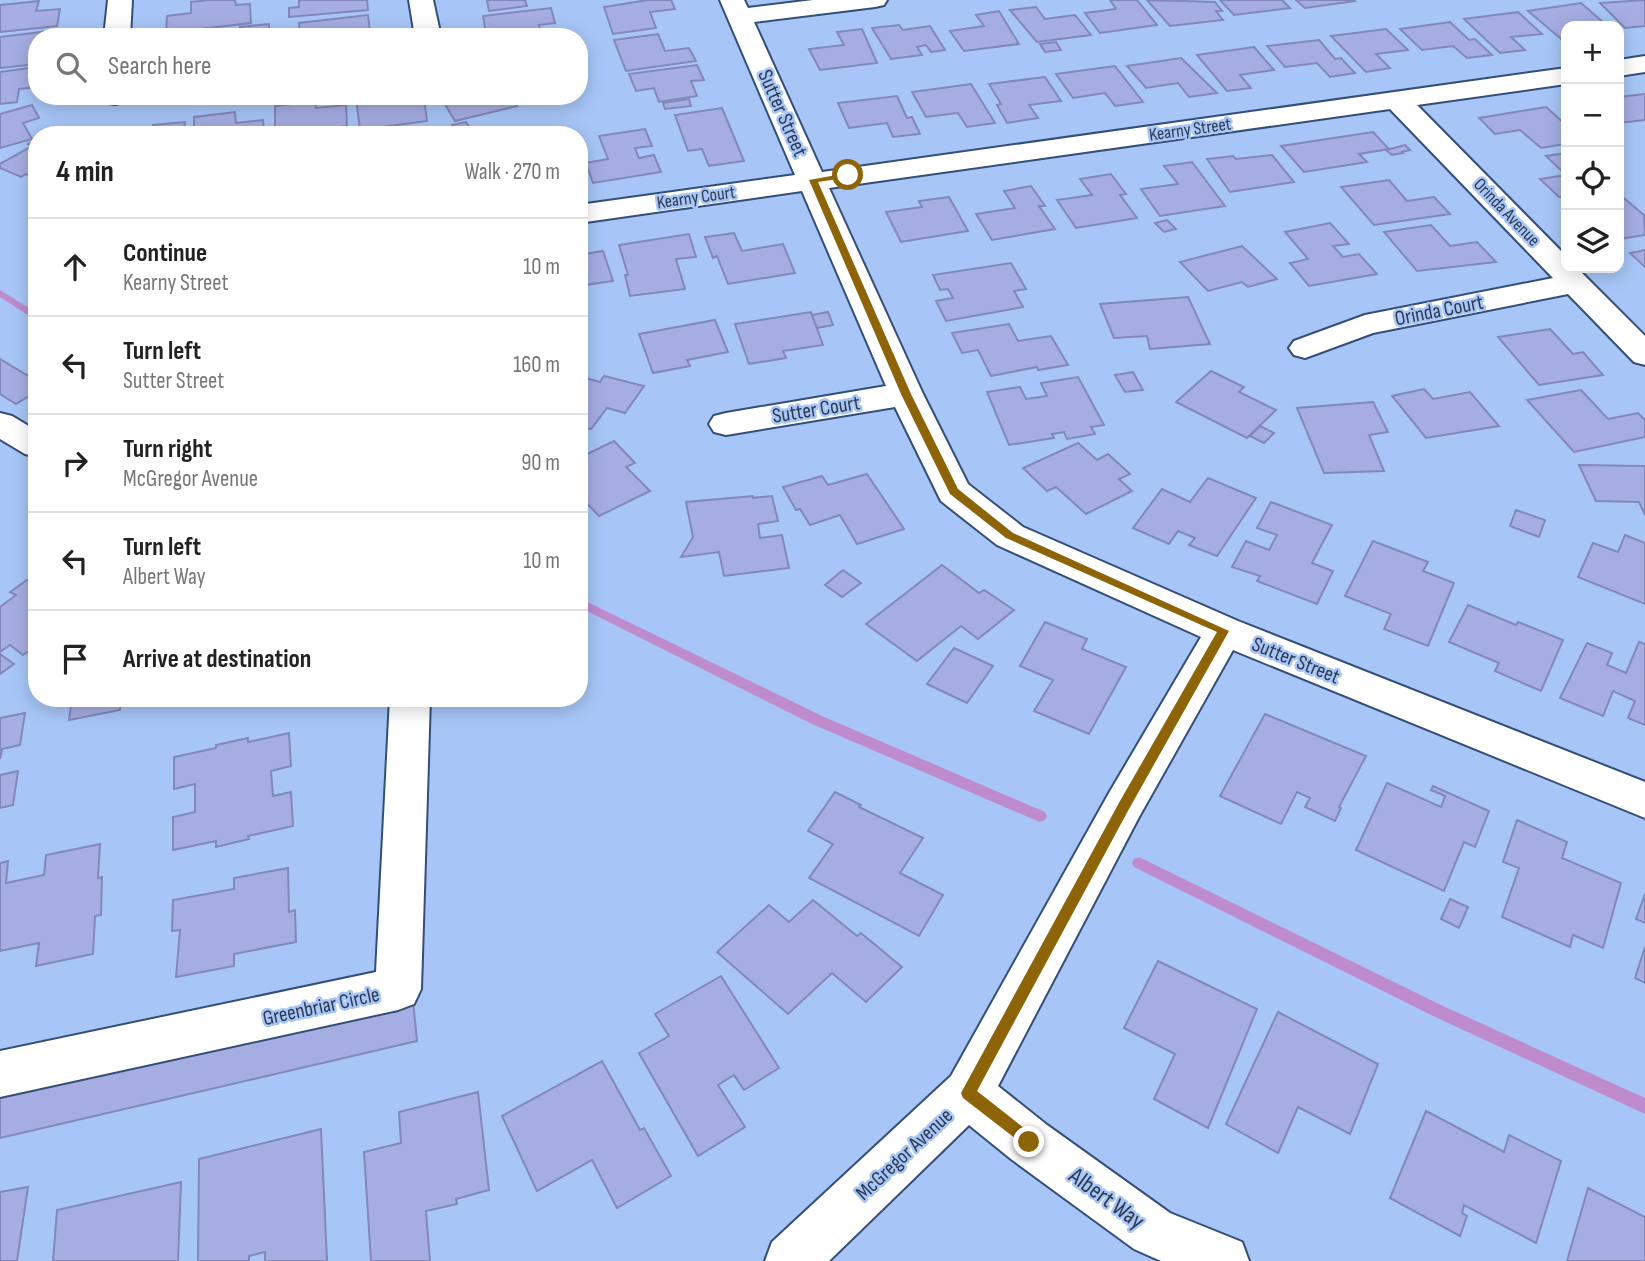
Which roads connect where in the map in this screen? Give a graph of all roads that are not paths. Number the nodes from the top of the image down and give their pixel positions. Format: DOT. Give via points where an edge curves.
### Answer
graph roads {
  1 [pos="120,0"];
  2 [pos="421,0"];
  3 [pos="875,0"];
  4 [pos="736,8"];
  5 [pos="118,28"];
  6 [pos="426,28"];
  7 [pos="1645,64"];
  8 [pos="1624,67"];
  9 [pos="1561,77"];
  10 [pos="1398,101"];
  11 [pos="813,180"];
  12 [pos="588,213"];
  13 [pos="1576,282"];
  14 [pos="1305,348"];
  15 [pos="1645,355"];
  16 [pos="906,394"];
  17 [pos="0,424"];
  18 [pos="726,424"];
  19 [pos="28,441"];
  20 [pos="1224,631"];
  21 [pos="410,707"];
  22 [pos="1645,800"];
  23 [pos="0,1074"];
  24 [pos="968,1093"];
  25 [pos="791,1261"];
  26 [pos="1223,1261"];
  1 -- 5 [label="street"];
  2 -- 6 [label="street"];
  3 -- 4 [label="street"];
  4 -- 11 [label="street, Sutter Street"];
  7 -- 8 [label="street"];
  9 -- 10 [label="street, Kearny Street"];
  10 -- 11 [label="street, Kearny Street"];
  10 -- 13 [label="street, Orinda Avenue"];
  11 -- 12 [label="street, Kearny Court"];
  11 -- 16 [label="street, Sutter Street"];
  13 -- 14 [label="street, Orinda Court" via="1365,325"];
  13 -- 15 [label="street, Orinda Avenue"];
  16 -- 18 [label="street, Sutter Court"];
  16 -- 20 [label="street, Sutter Street" via="954,492 1010,536"];
  17 -- 19 [label="street"];
  20 -- 22 [label="street, Sutter Street"];
  20 -- 24 [label="street, McGregor Avenue"];
  21 -- 23 [label="street, Greenbriar Circle" via="398,989"];
  24 -- 25 [label="street, McGregor Avenue"];
  24 -- 26 [label="street, Albert Way" via="1152,1231"];
}
